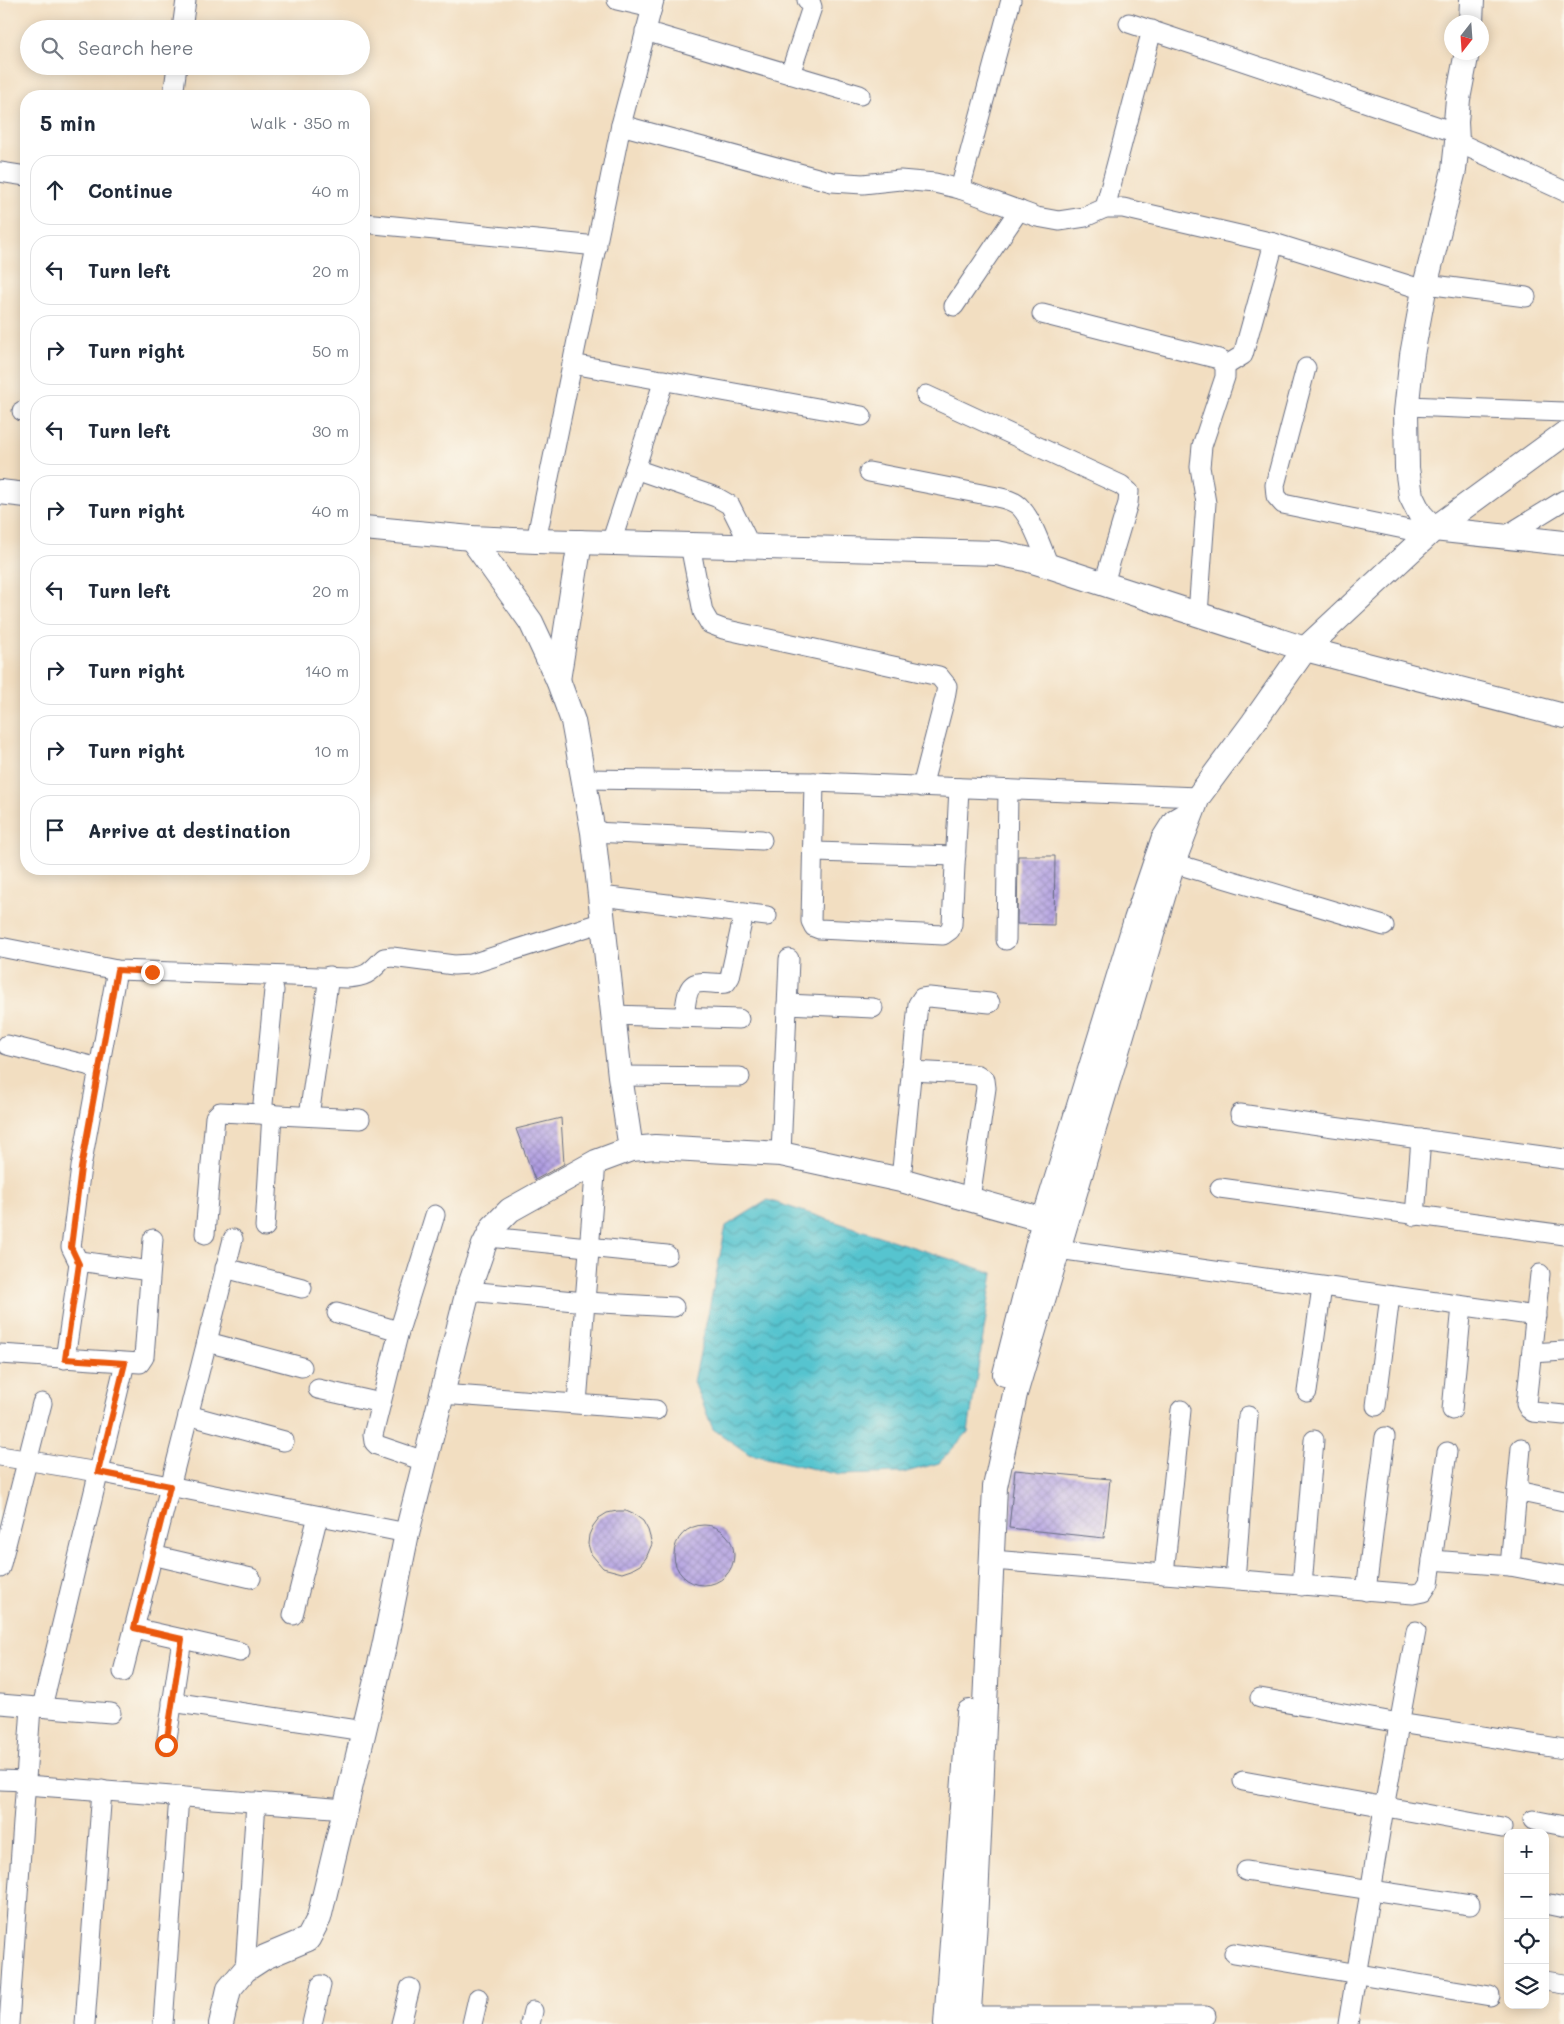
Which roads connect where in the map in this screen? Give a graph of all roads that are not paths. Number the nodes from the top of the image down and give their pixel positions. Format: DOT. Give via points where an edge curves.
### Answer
graph roads {
  1 [pos="186,0"];
  2 [pos="617,0"];
  3 [pos="807,0"];
  4 [pos="1012,0"];
  5 [pos="1472,0"];
  6 [pos="653,4"];
  7 [pos="1471,15"];
  8 [pos="183,20"];
  9 [pos="1129,23"];
  10 [pos="1152,30"];
  11 [pos="645,32"];
  12 [pos="1466,60"];
  13 [pos="790,74"];
  14 [pos="176,75"];
  15 [pos="174,90"];
  16 [pos="860,95"];
  17 [pos="621,125"];
  18 [pos="1457,138"];
  19 [pos="20,176"];
  20 [pos="1,178"];
  21 [pos="960,189"];
  22 [pos="1564,191"];
  23 [pos="1105,208"];
  24 [pos="1019,210"];
  25 [pos="370,224"];
  26 [pos="1274,243"];
  27 [pos="597,246"];
  28 [pos="1425,287"];
  29 [pos="1526,297"];
  30 [pos="954,306"];
  31 [pos="1042,314"];
  32 [pos="572,364"];
  33 [pos="1224,366"];
  34 [pos="1306,368"];
  35 [pos="664,380"];
  36 [pos="926,395"];
  37 [pos="1407,406"];
  38 [pos="1564,412"];
  39 [pos="862,416"];
  40 [pos="1564,434"];
  41 [pos="635,470"];
  42 [pos="869,472"];
  43 [pos="0,492"];
  44 [pos="20,494"];
  45 [pos="1564,500"];
  46 [pos="370,529"];
  47 [pos="1431,532"];
  48 [pos="1507,535"];
  49 [pos="471,538"];
  50 [pos="536,541"];
  51 [pos="580,542"];
  52 [pos="611,543"];
  53 [pos="1564,543"];
  54 [pos="690,545"];
  55 [pos="751,547"];
  56 [pos="1049,566"];
  57 [pos="1104,583"];
  58 [pos="1198,614"];
  59 [pos="1305,649"];
  60 [pos="558,680"];
  61 [pos="1564,716"];
  62 [pos="585,779"];
  63 [pos="814,782"];
  64 [pos="922,786"];
  65 [pos="959,788"];
  66 [pos="1008,790"];
  67 [pos="1194,804"];
  68 [pos="594,832"];
  69 [pos="762,840"];
  70 [pos="814,852"];
  71 [pos="956,856"];
  72 [pos="1173,863"];
  73 [pos="601,896"];
  74 [pos="744,913"];
  75 [pos="767,916"];
  76 [pos="603,922"];
  77 [pos="1384,926"];
  78 [pos="1006,940"];
  79 [pos="0,947"];
  80 [pos="789,959"];
  81 [pos="117,970"];
  82 [pos="329,976"];
  83 [pos="274,990"];
  84 [pos="990,1002"];
  85 [pos="787,1004"];
  86 [pos="873,1008"];
  87 [pos="613,1015"];
  88 [pos="684,1018"];
  89 [pos="739,1019"];
  90 [pos="7,1045"];
  91 [pos="99,1068"];
  92 [pos="912,1071"];
  93 [pos="620,1076"];
  94 [pos="740,1077"];
  95 [pos="267,1114"];
  96 [pos="1240,1114"];
  97 [pos="309,1116"];
  98 [pos="360,1119"];
  99 [pos="1421,1139"];
  100 [pos="631,1149"];
  101 [pos="781,1154"];
  102 [pos="1564,1159"];
  103 [pos="596,1162"];
  104 [pos="902,1180"];
  105 [pos="1220,1188"];
  106 [pos="970,1199"];
  107 [pos="435,1215"];
  108 [pos="1412,1215"];
  109 [pos="1044,1220"];
  110 [pos="265,1227"];
  111 [pos="205,1234"];
  112 [pos="1564,1235"];
  113 [pos="488,1237"];
  114 [pos="153,1239"];
  115 [pos="233,1239"];
  116 [pos="590,1248"];
  117 [pos="1058,1249"];
  118 [pos="667,1255"];
  119 [pos="79,1261"];
  120 [pos="226,1268"];
  121 [pos="150,1271"];
  122 [pos="1540,1274"];
  123 [pos="1322,1287"];
  124 [pos="302,1288"];
  125 [pos="468,1291"];
  126 [pos="1390,1296"];
  127 [pos="585,1302"];
  128 [pos="1462,1306"];
  129 [pos="674,1307"];
  130 [pos="337,1313"];
  131 [pos="1536,1316"];
  132 [pos="399,1331"];
  133 [pos="206,1342"];
  134 [pos="1564,1351"];
  135 [pos="1532,1353"];
  136 [pos="0,1354"];
  137 [pos="65,1359"];
  138 [pos="125,1363"];
  139 [pos="302,1367"];
  140 [pos="318,1389"];
  141 [pos="1307,1392"];
  142 [pos="441,1394"];
  143 [pos="42,1403"];
  144 [pos="381,1403"];
  145 [pos="577,1403"];
  146 [pos="1376,1406"];
  147 [pos="656,1410"];
  148 [pos="1181,1410"];
  149 [pos="1452,1410"];
  150 [pos="188,1415"];
  151 [pos="1564,1415"];
  152 [pos="1248,1416"];
  153 [pos="1385,1437"];
  154 [pos="1314,1440"];
  155 [pos="284,1441"];
  156 [pos="1521,1448"];
  157 [pos="1447,1452"];
  158 [pos="0,1456"];
  159 [pos="29,1461"];
  160 [pos="424,1461"];
  161 [pos="98,1472"];
  162 [pos="170,1486"];
  163 [pos="1517,1491"];
  164 [pos="1564,1501"];
  165 [pos="318,1516"];
  166 [pos="406,1533"];
  167 [pos="152,1555"];
  168 [pos="992,1560"];
  169 [pos="1432,1560"];
  170 [pos="1510,1566"];
  171 [pos="0,1568"];
  172 [pos="1164,1574"];
  173 [pos="1564,1576"];
  174 [pos="251,1578"];
  175 [pos="1235,1580"];
  176 [pos="1302,1586"];
  177 [pos="1366,1591"];
  178 [pos="293,1615"];
  179 [pos="134,1628"];
  180 [pos="1416,1632"];
  181 [pos="182,1639"];
  182 [pos="240,1652"];
  183 [pos="123,1672"];
  184 [pos="1260,1698"];
  185 [pos="172,1702"];
  186 [pos="0,1704"];
  187 [pos="37,1707"];
  188 [pos="111,1713"];
  189 [pos="1399,1723"];
  190 [pos="364,1731"];
  191 [pos="166,1745"];
  192 [pos="1564,1749"];
  193 [pos="0,1780"];
  194 [pos="1243,1781"];
  195 [pos="26,1783"];
  196 [pos="102,1790"];
  197 [pos="179,1796"];
  198 [pos="256,1802"];
  199 [pos="1384,1808"];
  200 [pos="346,1809"];
  201 [pos="1533,1820"];
  202 [pos="1564,1826"];
  203 [pos="1502,1828"];
  204 [pos="1246,1871"];
  205 [pos="1370,1890"];
  206 [pos="1470,1905"];
  207 [pos="1549,1905"];
  208 [pos="1564,1908"];
  209 [pos="1234,1953"];
  210 [pos="244,1970"];
  211 [pos="1356,1974"];
  212 [pos="1549,1982"];
  213 [pos="1564,1984"];
  214 [pos="321,1985"];
  215 [pos="410,1988"];
  216 [pos="1490,1996"];
  217 [pos="478,1998"];
  218 [pos="1206,2016"];
  219 [pos="961,2022"];
  220 [pos="9,2024"];
  221 [pos="85,2024"];
  222 [pos="163,2024"];
  223 [pos="221,2024"];
  224 [pos="312,2024"];
  225 [pos="401,2024"];
  226 [pos="472,2024"];
  227 [pos="1348,2024"];
  1 -- 8 [label="street"];
  2 -- 6 [label="street"];
  3 -- 13 [label="street" via="812,8"];
  4 -- 21 [label="street"];
  5 -- 7 [label="street"];
  6 -- 11 [label="street"];
  9 -- 10 [label="street"];
  10 -- 18 [label="street"];
  10 -- 23 [label="street"];
  11 -- 13 [label="street"];
  11 -- 17 [label="street"];
  12 -- 18 [label="street" via="1458,99"];
  13 -- 16 [label="street"];
  14 -- 15 [label="street"];
  17 -- 21 [label="street" via="832,182 863,184 900,180"];
  17 -- 27 [label="street"];
  18 -- 22 [label="street"];
  18 -- 28 [label="street" via="1454,170"];
  19 -- 20 [label="street"];
  21 -- 24 [label="street"];
  23 -- 24 [label="street" via="1086,217 1059,221"];
  23 -- 26 [label="street" via="1123,208"];
  24 -- 30 [label="street"];
  25 -- 27 [label="street"];
  26 -- 28 [label="street"];
  26 -- 33 [label="street" via="1244,355"];
  27 -- 32 [label="street"];
  28 -- 29 [label="street"];
  28 -- 37 [label="street" via="1412,355"];
  31 -- 33 [label="street" via="1219,359"];
  32 -- 35 [label="street"];
  32 -- 50 [label="street"];
  33 -- 58 [label="street" via="1225,376 1201,453 1206,503"];
  34 -- 47 [label="street" via="1275,485 1276,496 1282,504"];
  35 -- 39 [label="street"];
  35 -- 41 [label="street"];
  36 -- 57 [label="street" via="1121,485 1129,492"];
  37 -- 38 [label="street"];
  37 -- 47 [label="street" via="1407,468 1411,496"];
  40 -- 47 [label="street"];
  41 -- 52 [label="street"];
  41 -- 55 [label="street" via="716,497 730,505"];
  42 -- 56 [label="street" via="992,496 1021,507"];
  43 -- 44 [label="street"];
  45 -- 48 [label="street"];
  46 -- 49 [label="street"];
  47 -- 48 [label="street"];
  47 -- 59 [label="street"];
  48 -- 53 [label="street"];
  49 -- 50 [label="street"];
  49 -- 60 [label="street" via="532,622"];
  50 -- 51 [label="street"];
  51 -- 52 [label="street"];
  51 -- 60 [label="street"];
  52 -- 54 [label="street"];
  54 -- 55 [label="street"];
  54 -- 64 [label="street" via="703,612 710,624 939,676 947,686"];
  55 -- 56 [label="street" via="997,553"];
  56 -- 57 [label="street"];
  57 -- 58 [label="street"];
  58 -- 59 [label="street"];
  59 -- 61 [label="street"];
  59 -- 67 [label="street"];
  60 -- 62 [label="street" via="573,721"];
  62 -- 63 [label="street"];
  62 -- 68 [label="street"];
  63 -- 64 [label="street"];
  63 -- 70 [label="street"];
  64 -- 65 [label="street"];
  65 -- 66 [label="street"];
  65 -- 71 [label="street"];
  66 -- 67 [label="street"];
  66 -- 78 [label="street"];
  67 -- 72 [label="street"];
  67 -- 109 [label="street" via="1175,821 1163,840"];
  68 -- 69 [label="street"];
  68 -- 73 [label="street"];
  70 -- 71 [label="street"];
  70 -- 71 [label="street" via="814,927 943,935 952,924"];
  72 -- 77 [label="street"];
  72 -- 117 [label="street"];
  73 -- 74 [label="street"];
  73 -- 76 [label="street"];
  74 -- 75 [label="street"];
  74 -- 88 [label="street" via="730,976 726,983 698,983 690,987"];
  76 -- 82 [label="street" via="471,964 392,957 384,958 370,974 361,977"];
  76 -- 87 [label="street"];
  79 -- 81 [label="street"];
  80 -- 85 [label="street"];
  81 -- 82 [label="street"];
  81 -- 91 [label="street"];
  82 -- 97 [label="street"];
  83 -- 95 [label="street"];
  84 -- 92 [label="street" via="922,998 918,1004"];
  85 -- 86 [label="street"];
  85 -- 101 [label="street"];
  87 -- 88 [label="street"];
  87 -- 93 [label="street"];
  88 -- 89 [label="street"];
  90 -- 91 [label="street"];
  91 -- 119 [label="street" via="71,1247"];
  92 -- 104 [label="street"];
  92 -- 106 [label="street" via="978,1075 985,1080"];
  93 -- 94 [label="street"];
  93 -- 100 [label="street"];
  95 -- 97 [label="street"];
  95 -- 110 [label="street"];
  95 -- 111 [label="street" via="220,1112 215,1117"];
  96 -- 99 [label="street"];
  97 -- 98 [label="street"];
  99 -- 102 [label="street"];
  99 -- 108 [label="street"];
  100 -- 101 [label="street" via="655,1147"];
  100 -- 103 [label="street"];
  101 -- 104 [label="street"];
  103 -- 113 [label="street" via="510,1210"];
  103 -- 116 [label="street"];
  104 -- 106 [label="street"];
  105 -- 108 [label="street"];
  106 -- 109 [label="street"];
  107 -- 132 [label="street"];
  108 -- 112 [label="street"];
  109 -- 219 [label="street" via="982,1470 972,1656"];
  113 -- 116 [label="street"];
  113 -- 125 [label="street"];
  114 -- 121 [label="street"];
  115 -- 120 [label="street"];
  116 -- 118 [label="street"];
  116 -- 127 [label="street"];
  117 -- 123 [label="street"];
  117 -- 168 [label="street" via="1015,1394 995,1487"];
  119 -- 121 [label="street"];
  119 -- 137 [label="street"];
  120 -- 124 [label="street"];
  120 -- 133 [label="street"];
  121 -- 138 [label="street" via="144,1357 140,1363"];
  122 -- 131 [label="street"];
  123 -- 126 [label="street"];
  123 -- 141 [label="street"];
  125 -- 127 [label="street"];
  125 -- 142 [label="street"];
  126 -- 128 [label="street"];
  126 -- 146 [label="street"];
  127 -- 129 [label="street"];
  127 -- 145 [label="street"];
  128 -- 131 [label="street"];
  128 -- 149 [label="street"];
  130 -- 132 [label="street"];
  131 -- 135 [label="street"];
  132 -- 144 [label="street"];
  133 -- 139 [label="street"];
  133 -- 150 [label="street"];
  134 -- 135 [label="street"];
  135 -- 151 [label="street" via="1526,1404 1533,1412"];
  136 -- 137 [label="street"];
  137 -- 138 [label="street"];
  138 -- 161 [label="street"];
  140 -- 144 [label="street"];
  142 -- 145 [label="street"];
  142 -- 160 [label="street"];
  143 -- 159 [label="street"];
  144 -- 160 [label="street" via="374,1442"];
  145 -- 147 [label="street"];
  148 -- 172 [label="street"];
  150 -- 155 [label="street"];
  150 -- 162 [label="street"];
  152 -- 175 [label="street"];
  153 -- 177 [label="street"];
  154 -- 176 [label="street"];
  156 -- 163 [label="street"];
  157 -- 169 [label="street"];
  158 -- 159 [label="street"];
  159 -- 161 [label="street"];
  159 -- 171 [label="street"];
  160 -- 166 [label="street"];
  161 -- 162 [label="street"];
  161 -- 187 [label="street"];
  162 -- 165 [label="street"];
  162 -- 167 [label="street"];
  163 -- 164 [label="street"];
  163 -- 170 [label="street"];
  165 -- 166 [label="street"];
  165 -- 178 [label="street"];
  166 -- 190 [label="street"];
  167 -- 174 [label="street"];
  167 -- 179 [label="street"];
  168 -- 172 [label="street"];
  168 -- 219 [label="street"];
  169 -- 170 [label="street"];
  169 -- 177 [label="street" via="1429,1583 1423,1592"];
  170 -- 173 [label="street"];
  172 -- 175 [label="street"];
  175 -- 176 [label="street"];
  176 -- 177 [label="street"];
  179 -- 181 [label="street"];
  179 -- 183 [label="street"];
  180 -- 189 [label="street"];
  181 -- 182 [label="street"];
  181 -- 185 [label="street"];
  184 -- 189 [label="street"];
  185 -- 190 [label="street"];
  185 -- 191 [label="street"];
  186 -- 187 [label="street"];
  187 -- 188 [label="street"];
  187 -- 195 [label="street"];
  189 -- 192 [label="street"];
  189 -- 199 [label="street"];
  190 -- 200 [label="street"];
  193 -- 195 [label="street"];
  194 -- 199 [label="street"];
  195 -- 196 [label="street"];
  195 -- 220 [label="street"];
  196 -- 197 [label="street"];
  196 -- 221 [label="street"];
  197 -- 198 [label="street"];
  197 -- 222 [label="street"];
  198 -- 200 [label="street"];
  198 -- 210 [label="street"];
  199 -- 203 [label="street"];
  199 -- 205 [label="street"];
  200 -- 210 [label="street" via="320,1918 308,1939 265,1957"];
  201 -- 202 [label="street"];
  204 -- 205 [label="street"];
  205 -- 206 [label="street"];
  205 -- 211 [label="street"];
  207 -- 208 [label="street"];
  209 -- 211 [label="street"];
  210 -- 223 [label="street" via="229,1989"];
  211 -- 216 [label="street"];
  211 -- 227 [label="street"];
  212 -- 213 [label="street"];
  214 -- 224 [label="street"];
  215 -- 225 [label="street"];
  217 -- 226 [label="street"];
  218 -- 219 [label="street"];
}
